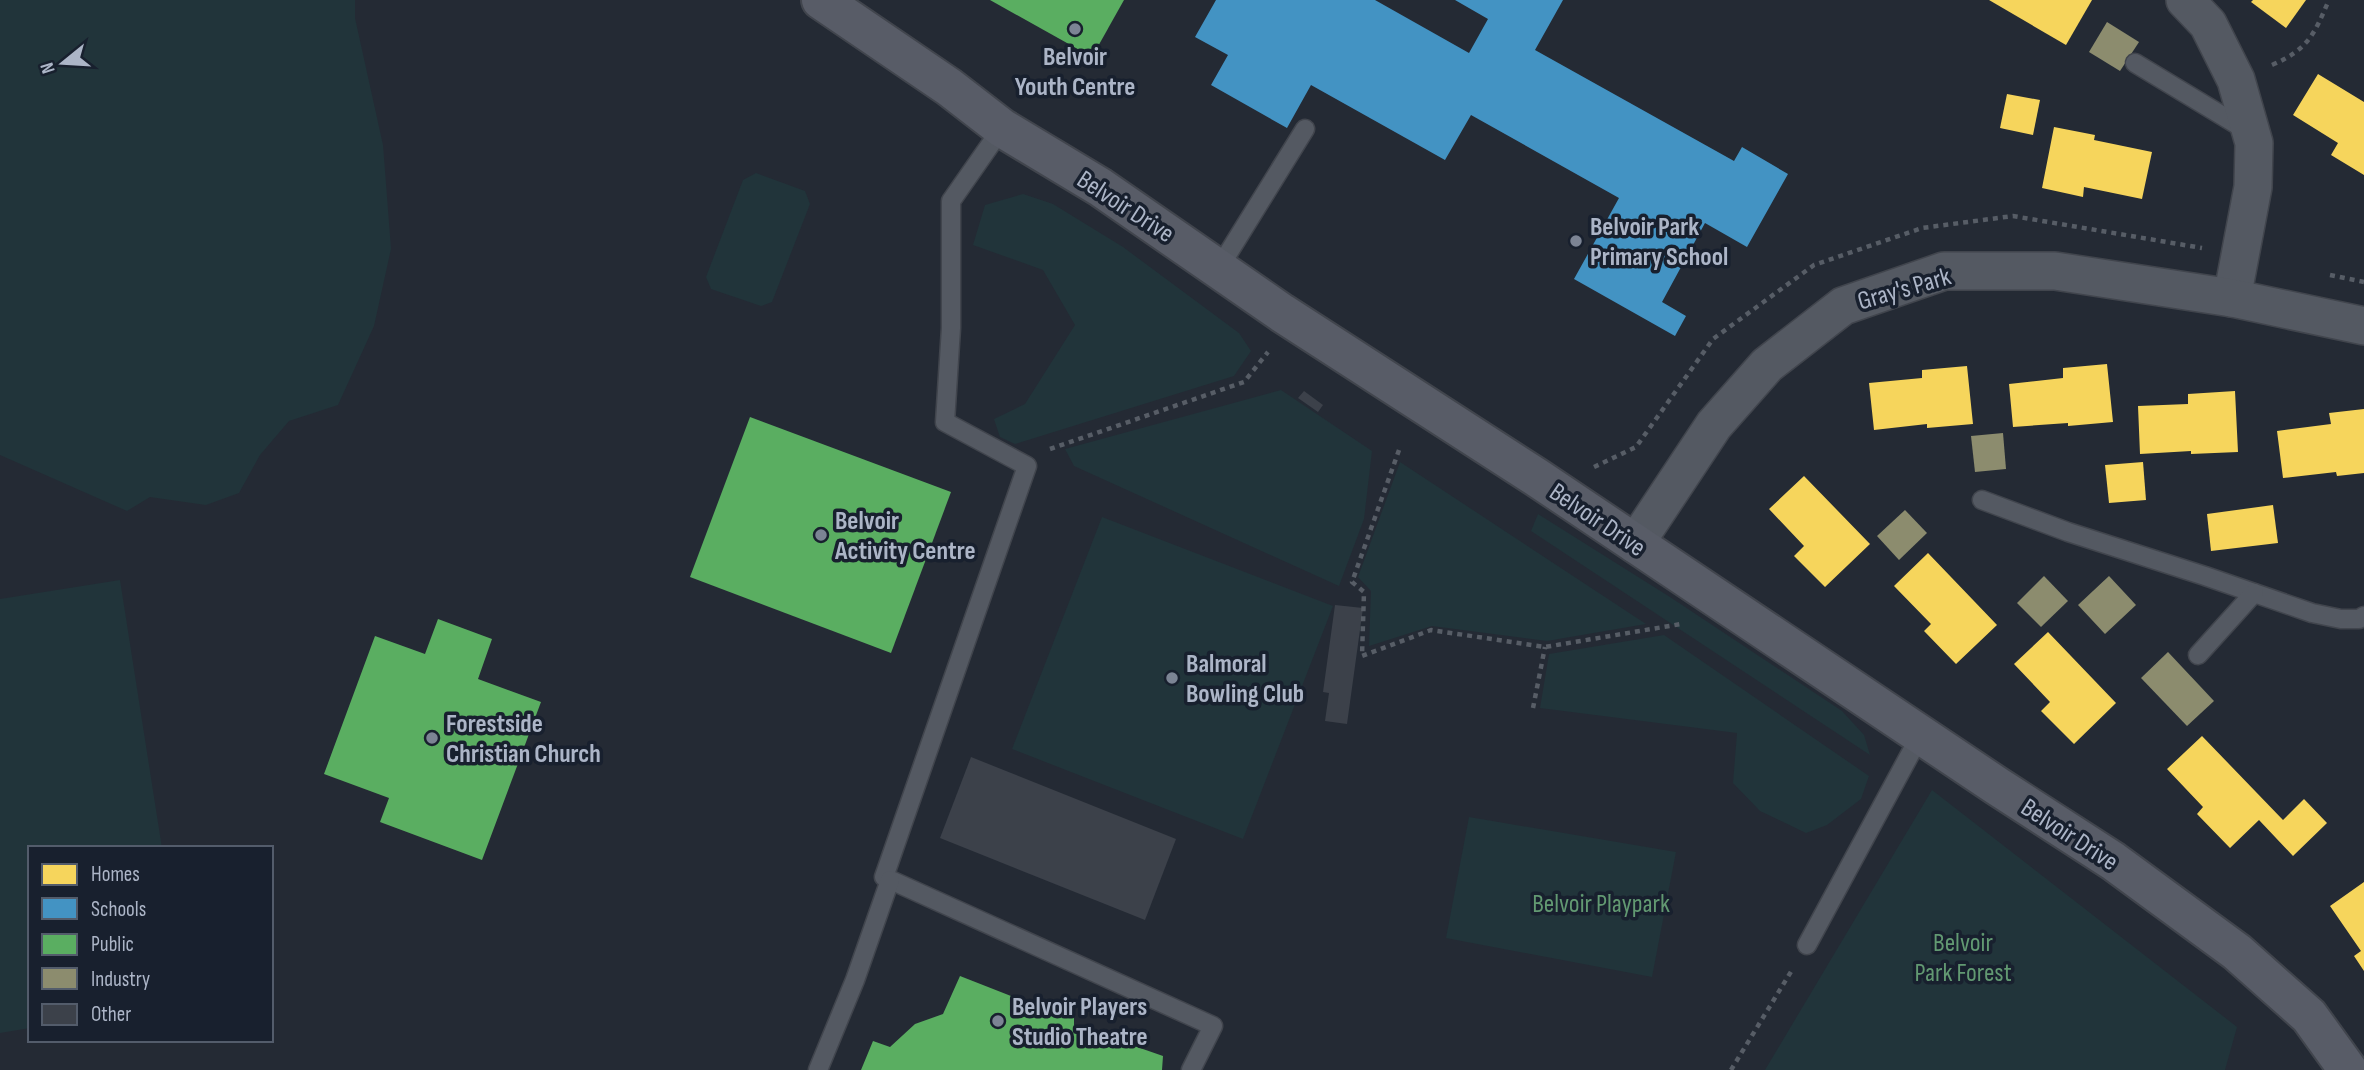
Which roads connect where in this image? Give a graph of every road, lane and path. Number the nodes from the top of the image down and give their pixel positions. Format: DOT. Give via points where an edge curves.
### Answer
graph roads {
  1 [pos="821,0"];
  2 [pos="2185,0"];
  3 [pos="2329,0"];
  4 [pos="2136,63"];
  5 [pos="2236,80"];
  6 [pos="1002,128"];
  7 [pos="1305,129"];
  8 [pos="2252,134"];
  9 [pos="1219,268"];
  10 [pos="2232,298"];
  11 [pos="2364,326"];
  12 [pos="1271,349"];
  13 [pos="1399,450"];
  14 [pos="1016,460"];
  15 [pos="1982,500"];
  16 [pos="1635,544"];
  17 [pos="2254,593"];
  18 [pos="2364,616"];
  19 [pos="1689,622"];
  20 [pos="1545,647"];
  21 [pos="2198,655"];
  22 [pos="1533,708"];
  23 [pos="1921,734"];
  24 [pos="890,880"];
  25 [pos="1807,945"];
  26 [pos="818,1070"];
  27 [pos="1191,1070"];
  28 [pos="1731,1070"];
  29 [pos="2348,1070"];
  1 -- 6 [label="street, Belvoir Drive"];
  2 -- 5 [label="street" via="2208,24"];
  3 -- 5 [label="path" via="2313,36 2290,57"];
  4 -- 8 [label="lane"];
  5 -- 8 [label="street"];
  6 -- 9 [label="street, Belvoir Drive" via="1100,187"];
  6 -- 14 [label="lane" via="951,201 945,422"];
  7 -- 9 [label="lane"];
  8 -- 10 [label="street" via="2253,187"];
  9 -- 16 [label="street, Belvoir Drive"];
  10 -- 11 [label="street, Gray's Park"];
  10 -- 16 [label="street, Gray's Park" via="2055,271 1944,271 1843,306 1767,365 1714,425"];
  12 -- 14 [label="path" via="1244,382"];
  13 -- 20 [label="path" via="1352,582 1364,592 1362,656 1431,630"];
  14 -- 24 [label="lane" via="1027,466 884,877"];
  15 -- 17 [label="lane"];
  16 -- 23 [label="street, Belvoir Drive"];
  17 -- 18 [label="lane" via="2312,613 2341,619"];
  17 -- 21 [label="lane"];
  19 -- 20 [label="path"];
  20 -- 22 [label="path"];
  23 -- 25 [label="lane"];
  23 -- 29 [label="street, Belvoir Drive" via="2113,861 2237,952 2309,1016"];
  24 -- 26 [label="lane"];
  24 -- 27 [label="lane" via="1213,1026"];
  25 -- 28 [label="path"];
}
